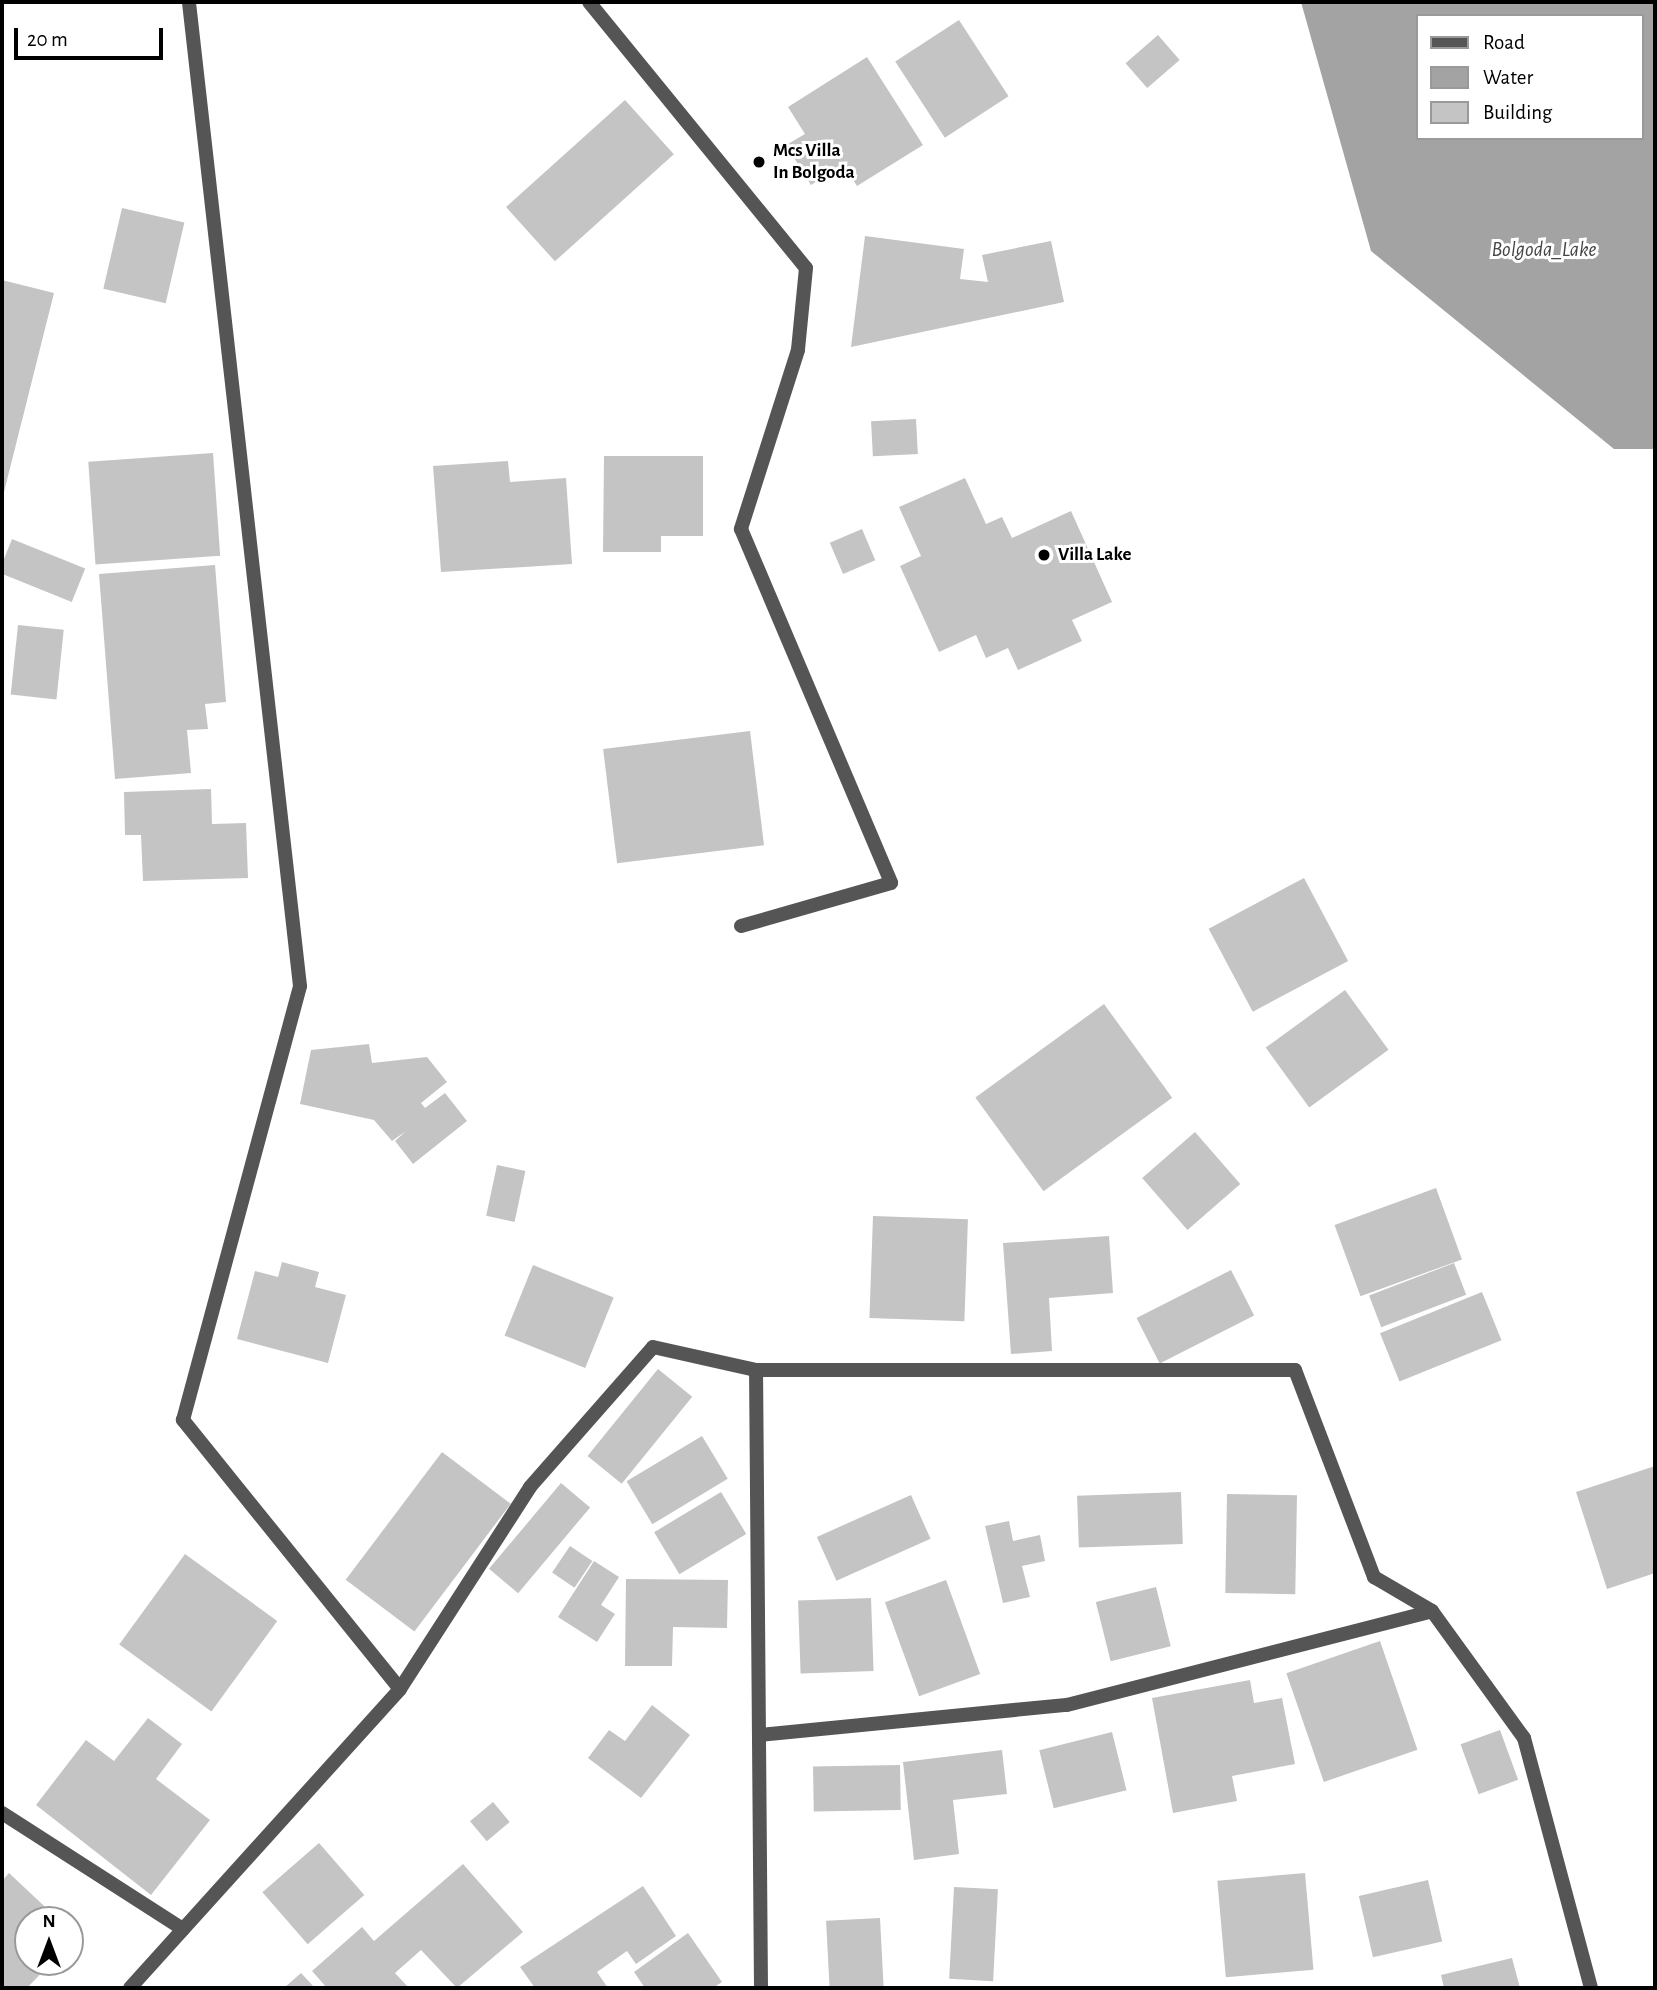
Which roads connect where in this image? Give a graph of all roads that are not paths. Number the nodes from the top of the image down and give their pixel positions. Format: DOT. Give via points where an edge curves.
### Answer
graph roads {
  1 [pos="189,2"];
  2 [pos="589,2"];
  3 [pos="741,926"];
  4 [pos="756,1370"];
  5 [pos="1432,1611"];
  6 [pos="400,1689"];
  7 [pos="759,1735"];
  8 [pos="2,1813"];
  9 [pos="183,1929"];
  10 [pos="130,1988"];
  11 [pos="761,1988"];
  12 [pos="1591,1988"];
  1 -- 6 [label="street" via="300,986 183,1420"];
  2 -- 3 [label="street" via="806,268 797,350 741,528 891,883"];
  4 -- 5 [label="street" via="1295,1370 1374,1577"];
  4 -- 6 [label="street" via="653,1346 530,1487"];
  4 -- 7 [label="street"];
  5 -- 7 [label="street" via="1067,1705"];
  5 -- 12 [label="street" via="1524,1738"];
  6 -- 9 [label="street"];
  7 -- 11 [label="street"];
  8 -- 9 [label="street"];
  9 -- 10 [label="street"];
}
